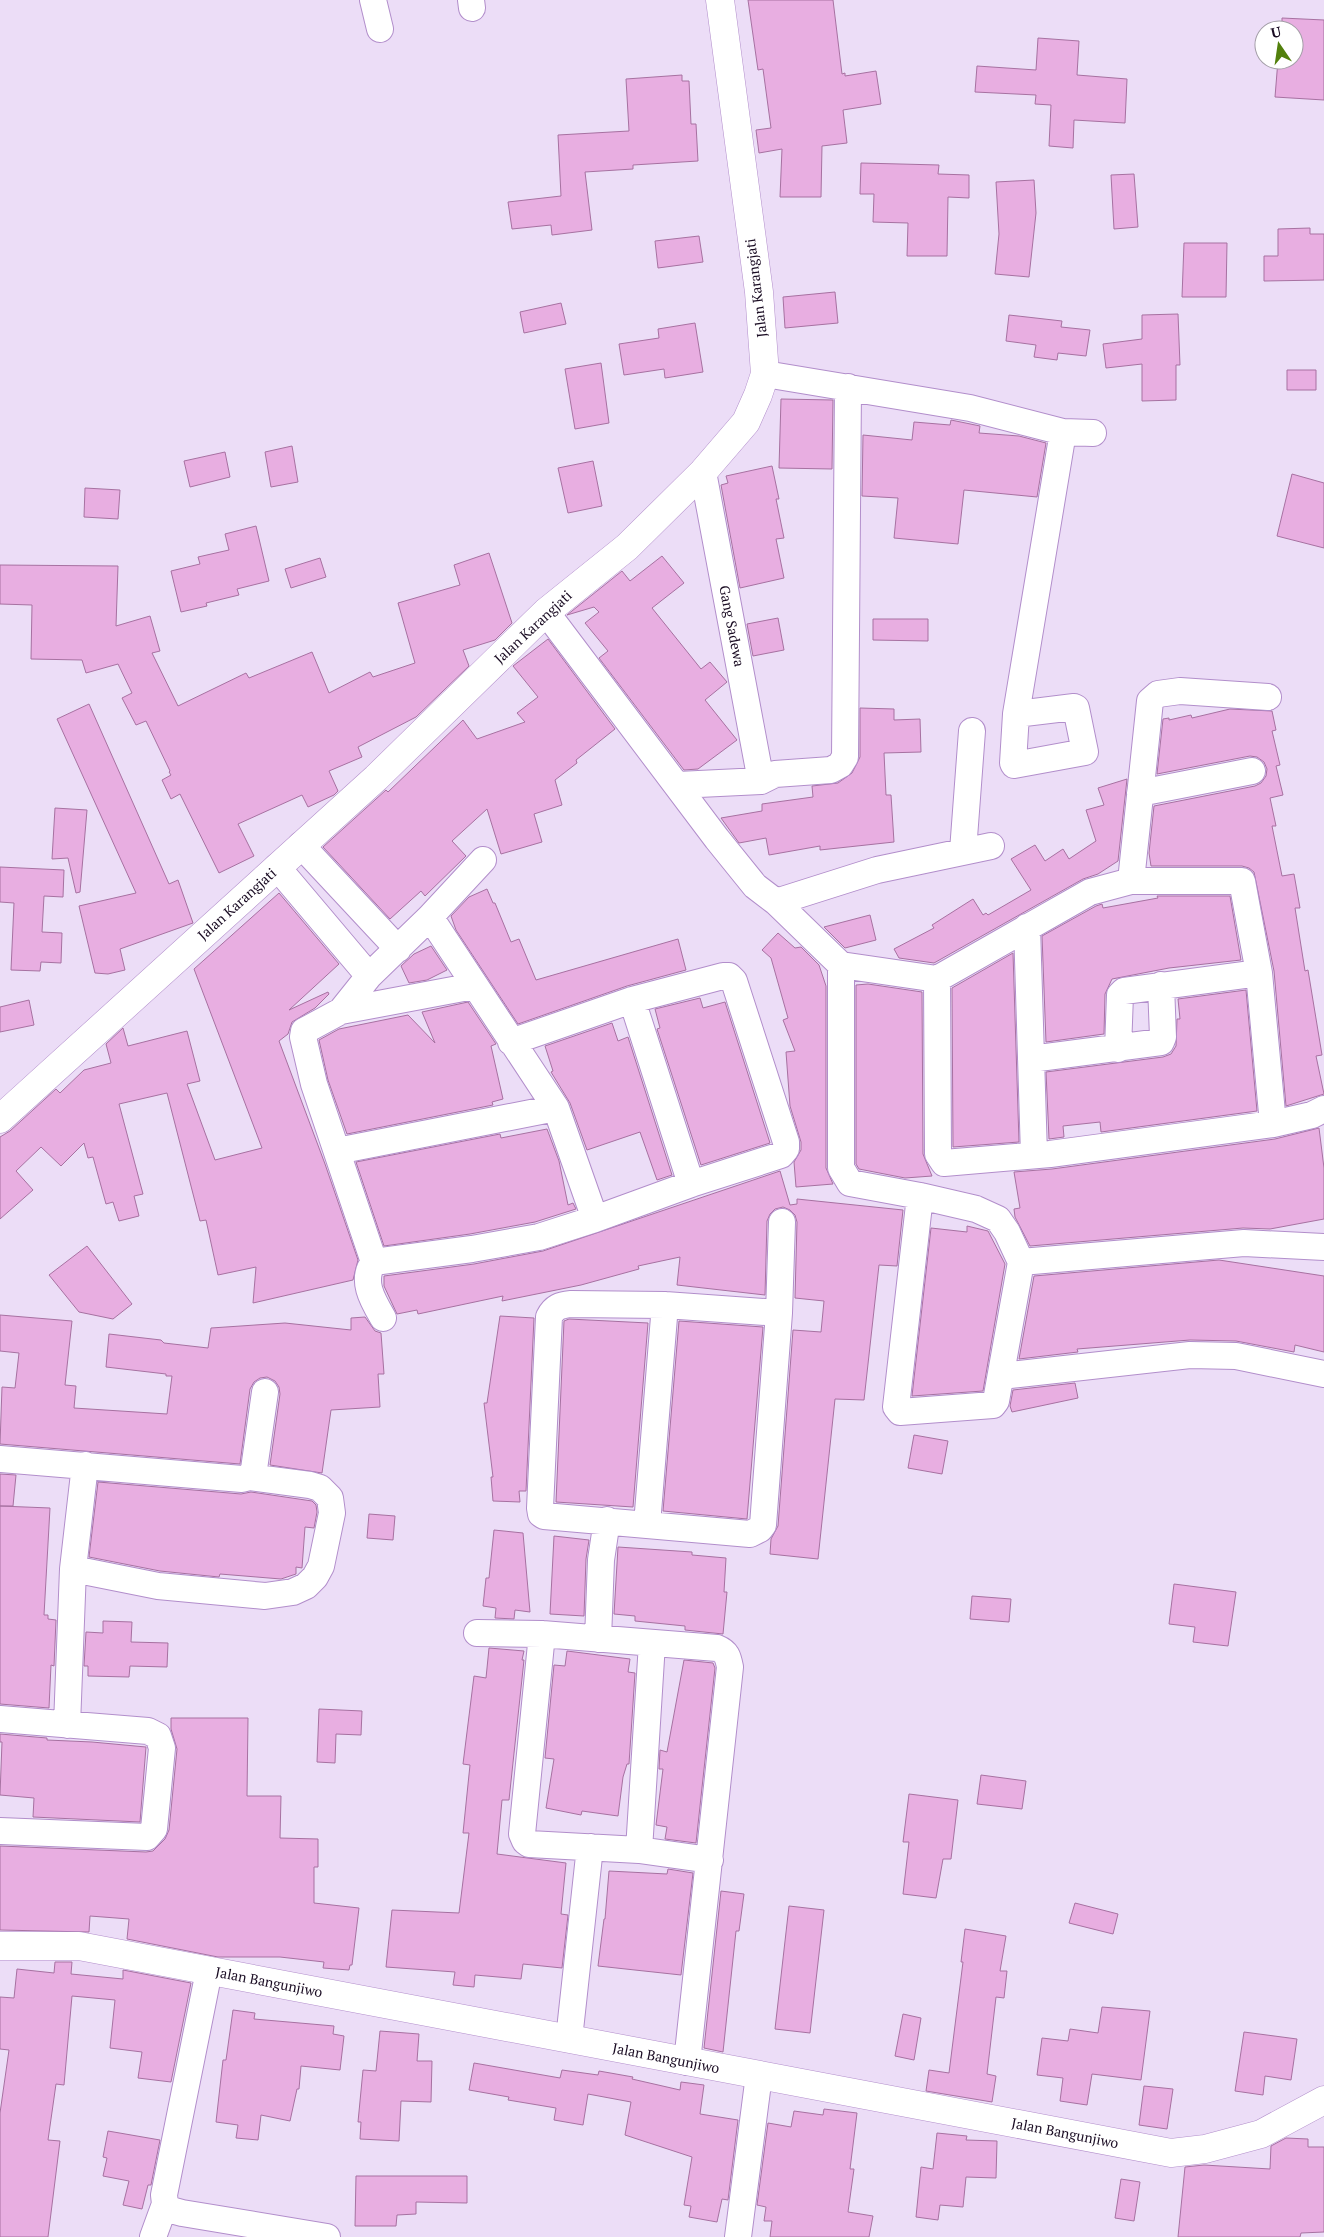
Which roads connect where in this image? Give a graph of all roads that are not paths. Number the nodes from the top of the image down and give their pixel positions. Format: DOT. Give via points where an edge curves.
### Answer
graph roads {
  1 [pos="373,0"];
  2 [pos="720,0"];
  3 [pos="380,29"];
  4 [pos="766,374"];
  5 [pos="848,387"];
  6 [pos="1063,432"];
  7 [pos="1093,433"];
  8 [pos="703,472"];
  9 [pos="546,612"];
  10 [pos="1268,698"];
  11 [pos="1016,714"];
  12 [pos="972,731"];
  13 [pos="1252,771"];
  14 [pos="761,781"];
  15 [pos="678,785"];
  16 [pos="1140,794"];
  17 [pos="301,845"];
  18 [pos="991,846"];
  19 [pos="963,851"];
  20 [pos="483,860"];
  21 [pos="277,867"];
  22 [pos="1131,881"];
  23 [pos="776,902"];
  24 [pos="430,917"];
  25 [pos="1027,927"];
  26 [pos="398,948"];
  27 [pos="841,965"];
  28 [pos="1259,973"];
  29 [pos="369,976"];
  30 [pos="938,979"];
  31 [pos="1161,985"];
  32 [pos="474,986"];
  33 [pos="632,1000"];
  34 [pos="341,1011"];
  35 [pos="512,1042"];
  36 [pos="1118,1049"];
  37 [pos="1031,1059"];
  38 [pos="556,1108"];
  39 [pos="1324,1108"];
  40 [pos="0,1119"];
  41 [pos="1273,1124"];
  42 [pos="337,1151"];
  43 [pos="1034,1155"];
  44 [pos="691,1184"];
  45 [pos="920,1196"];
  46 [pos="596,1219"];
  47 [pos="782,1222"];
  48 [pos="1324,1247"];
  49 [pos="374,1262"];
  50 [pos="1021,1262"];
  51 [pos="665,1305"];
  52 [pos="779,1313"];
  53 [pos="383,1318"];
  54 [pos="1324,1374"];
  55 [pos="1001,1376"];
  56 [pos="265,1392"];
  57 [pos="0,1459"];
  58 [pos="85,1465"];
  59 [pos="250,1476"];
  60 [pos="606,1520"];
  61 [pos="647,1524"];
  62 [pos="73,1569"];
  63 [pos="477,1633"];
  64 [pos="542,1634"];
  65 [pos="598,1639"];
  66 [pos="652,1643"];
  67 [pos="0,1719"];
  68 [pos="67,1725"];
  69 [pos="0,1831"];
  70 [pos="590,1847"];
  71 [pos="639,1850"];
  72 [pos="710,1860"];
  73 [pos="0,1946"];
  74 [pos="209,1971"];
  75 [pos="569,2039"];
  76 [pos="687,2062"];
  77 [pos="759,2075"];
  78 [pos="1324,2100"];
  79 [pos="164,2204"];
  80 [pos="153,2237"];
  81 [pos="327,2237"];
  82 [pos="738,2237"];
  1 -- 3 [label="street"];
  2 -- 4 [label="street, Jalan Karangjati"];
  4 -- 5 [label="street"];
  4 -- 8 [label="street, Jalan Karangjati" via="746,422"];
  5 -- 6 [label="street" via="970,408"];
  5 -- 14 [label="street" via="845,757 831,770 775,774"];
  6 -- 7 [label="street"];
  6 -- 11 [label="street"];
  8 -- 9 [label="street, Jalan Karangjati" via="627,547"];
  8 -- 14 [label="street, Gang Sadewa"];
  9 -- 15 [label="street"];
  9 -- 17 [label="street, Jalan Karangjati" via="376,778"];
  10 -- 16 [label="street" via="1180,691 1158,694 1150,700"];
  12 -- 19 [label="street"];
  13 -- 16 [label="street"];
  14 -- 15 [label="street"];
  15 -- 23 [label="street" via="755,886"];
  16 -- 22 [label="street"];
  17 -- 21 [label="street, Jalan Karangjati"];
  17 -- 26 [label="street"];
  18 -- 19 [label="street"];
  19 -- 23 [label="street" via="869,872"];
  20 -- 24 [label="street"];
  21 -- 29 [label="street"];
  21 -- 40 [label="street, Jalan Karangjati"];
  22 -- 25 [label="street" via="1090,892"];
  22 -- 28 [label="street" via="1242,881"];
  23 -- 27 [label="street"];
  24 -- 26 [label="street"];
  24 -- 32 [label="street"];
  25 -- 30 [label="street"];
  25 -- 37 [label="street"];
  26 -- 29 [label="street"];
  27 -- 30 [label="street"];
  27 -- 45 [label="street" via="841,1168 850,1183"];
  28 -- 31 [label="street"];
  28 -- 41 [label="street"];
  29 -- 34 [label="street"];
  30 -- 43 [label="street" via="940,1159 944,1163"];
  31 -- 36 [label="street" via="1129,989 1120,995"];
  31 -- 36 [label="street" via="1161,1042"];
  32 -- 34 [label="street"];
  32 -- 35 [label="street"];
  33 -- 35 [label="street"];
  33 -- 44 [label="street"];
  33 -- 44 [label="street" via="730,976 783,1132 786,1149 781,1155"];
  34 -- 42 [label="street" via="308,1028 303,1037 314,1084"];
  35 -- 38 [label="street"];
  36 -- 37 [label="street"];
  37 -- 43 [label="street"];
  38 -- 42 [label="street"];
  38 -- 46 [label="street"];
  39 -- 41 [label="street" via="1312,1115"];
  41 -- 43 [label="street"];
  42 -- 49 [label="street"];
  44 -- 46 [label="street"];
  45 -- 50 [label="street" via="976,1209 998,1218"];
  45 -- 55 [label="street" via="897,1408 900,1412 993,1405"];
  46 -- 49 [label="street" via="539,1237"];
  47 -- 52 [label="street"];
  48 -- 50 [label="street" via="1244,1244"];
  49 -- 53 [label="street" via="368,1277 374,1302"];
  50 -- 55 [label="street"];
  51 -- 52 [label="street"];
  51 -- 60 [label="street" via="571,1304 557,1307 549,1317 541,1514"];
  51 -- 61 [label="street"];
  52 -- 61 [label="street" via="763,1524 760,1529 750,1534"];
  54 -- 55 [label="street" via="1236,1356 1190,1356"];
  56 -- 59 [label="street" via="254,1469"];
  57 -- 58 [label="street"];
  58 -- 59 [label="street" via="242,1479"];
  58 -- 62 [label="street"];
  59 -- 62 [label="street" via="310,1485 320,1488 330,1498 332,1513 321,1566 306,1586 293,1592 265,1596 158,1586"];
  60 -- 61 [label="street"];
  60 -- 65 [label="street"];
  62 -- 68 [label="street"];
  63 -- 64 [label="street"];
  64 -- 65 [label="street"];
  64 -- 70 [label="street" via="522,1834 529,1844"];
  65 -- 66 [label="street"];
  66 -- 71 [label="street"];
  66 -- 72 [label="street" via="717,1648 725,1651 728,1658 730,1667"];
  67 -- 68 [label="street"];
  68 -- 69 [label="street" via="148,1731 158,1736 162,1748 152,1834 142,1838"];
  70 -- 71 [label="street"];
  70 -- 75 [label="street"];
  71 -- 72 [label="street"];
  72 -- 76 [label="street"];
  73 -- 74 [label="street, Jalan Bangunjiwo" via="79,1946"];
  74 -- 75 [label="street, Jalan Bangunjiwo"];
  74 -- 79 [label="street"];
  75 -- 76 [label="street, Jalan Bangunjiwo"];
  76 -- 77 [label="street, Jalan Bangunjiwo"];
  77 -- 78 [label="street, Jalan Bangunjiwo" via="1171,2153 1205,2149 1262,2134"];
  77 -- 82 [label="street"];
  79 -- 80 [label="street"];
  79 -- 81 [label="street" via="182,2213"];
}
